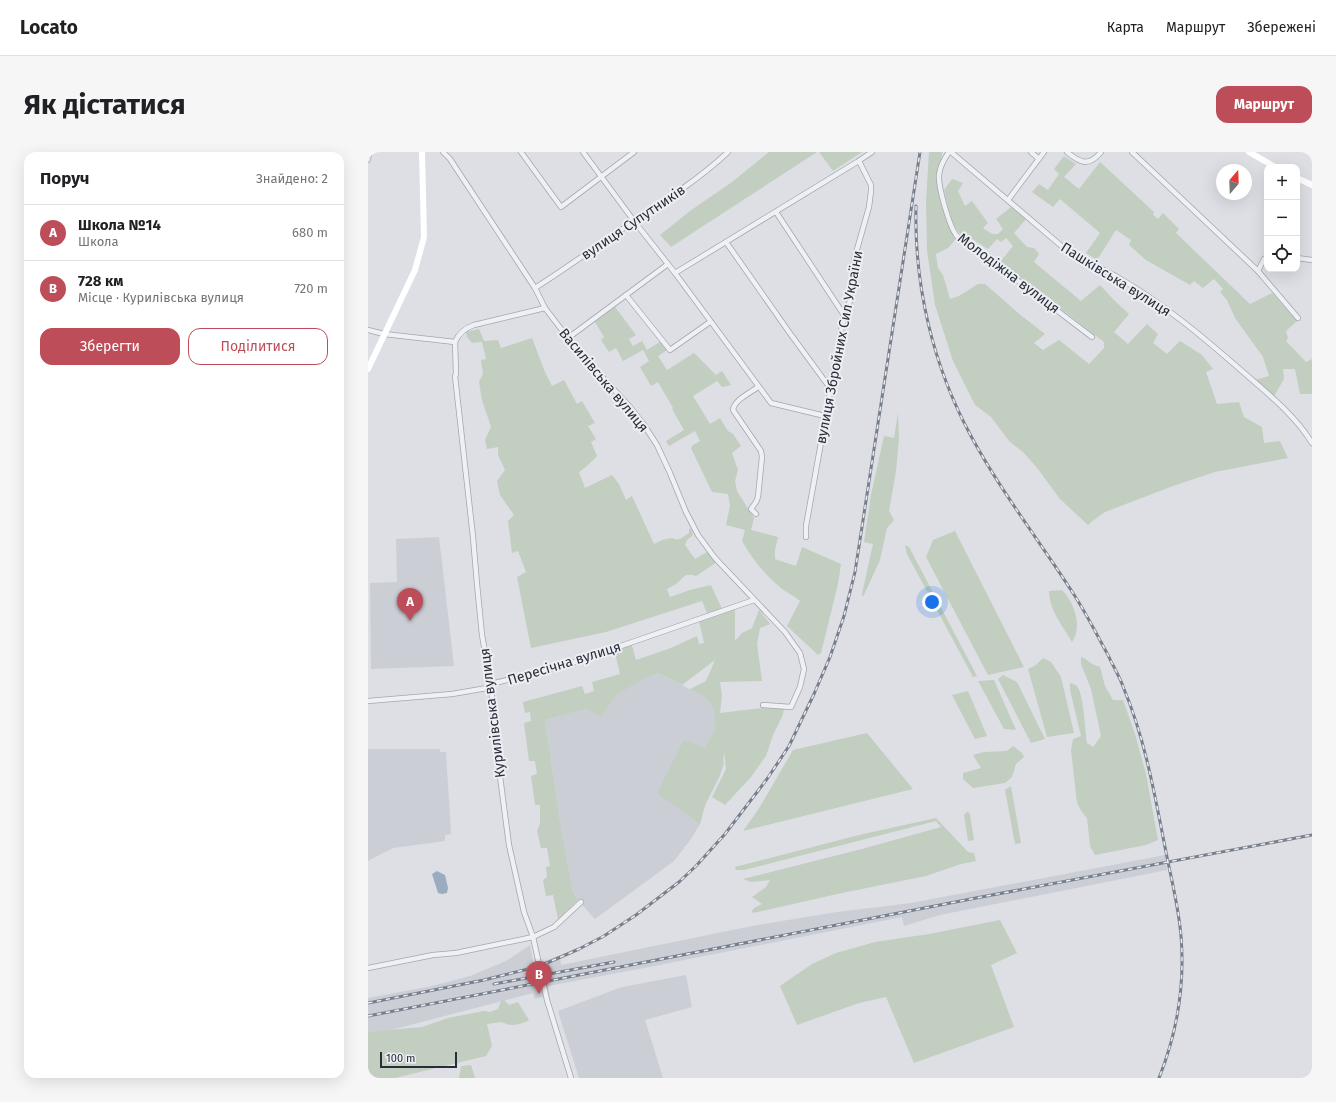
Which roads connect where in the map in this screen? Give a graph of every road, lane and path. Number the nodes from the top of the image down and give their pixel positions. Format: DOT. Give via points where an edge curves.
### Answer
graph roads {
  1 [pos="369,152"];
  2 [pos="422,152"];
  3 [pos="443,152"];
  4 [pos="521,152"];
  5 [pos="583,152"];
  6 [pos="634,152"];
  7 [pos="728,152"];
  8 [pos="872,152"];
  9 [pos="950,152"];
  10 [pos="1030,152"];
  11 [pos="1044,152"];
  12 [pos="1067,152"];
  13 [pos="1101,152"];
  14 [pos="1132,152"];
  15 [pos="1249,152"];
  16 [pos="1039,159"];
  17 [pos="368,160"];
  18 [pos="859,161"];
  19 [pos="1270,164"];
  20 [pos="602,178"];
  21 [pos="1300,179"];
  22 [pos="1312,185"];
  23 [pos="1008,200"];
  24 [pos="776,212"];
  25 [pos="634,222"];
  26 [pos="726,242"];
  27 [pos="1300,258"];
  28 [pos="1264,259"];
  29 [pos="1312,260"];
  30 [pos="668,264"];
  31 [pos="1258,271"];
  32 [pos="675,273"];
  33 [pos="535,288"];
  34 [pos="626,295"];
  35 [pos="545,308"];
  36 [pos="844,314"];
  37 [pos="1298,318"];
  38 [pos="710,322"];
  39 [pos="368,330"];
  40 [pos="384,334"];
  41 [pos="1092,337"];
  42 [pos="568,338"];
  43 [pos="455,342"];
  44 [pos="368,369"];
  45 [pos="758,387"];
  46 [pos="830,388"];
  47 [pos="825,416"];
  48 [pos="1312,443"];
  49 [pos="756,514"];
  50 [pos="806,537"];
  51 [pos="754,600"];
  52 [pos="491,686"];
  53 [pos="368,701"];
  54 [pos="763,705"];
  55 [pos="581,902"];
  56 [pos="533,937"];
  57 [pos="368,968"];
  58 [pos="571,1078"];
  1 -- 17 [label="street"];
  2 -- 40 [label="street" via="424,237 415,270"];
  3 -- 33 [label="street, Василівська вулиця" via="450,158"];
  4 -- 20 [label="street" via="561,207"];
  5 -- 20 [label="street"];
  6 -- 20 [label="street"];
  7 -- 25 [label="street, вулиця Супутників" via="695,180"];
  8 -- 18 [label="street"];
  9 -- 23 [label="street, Пашківська вулиця"];
  9 -- 41 [label="street, Молодіжна вулиця" via="940,169 939,182 956,234 968,246 990,259"];
  10 -- 16 [label="street"];
  11 -- 16 [label="street"];
  12 -- 13 [label="street" via="1080,161 1092,161"];
  14 -- 31 [label="street"];
  15 -- 19 [label="street"];
  16 -- 23 [label="street"];
  18 -- 24 [label="street"];
  18 -- 36 [label="street, вулиця Збройних Сил України" via="871,185 871,191 854,260 850,300"];
  20 -- 25 [label="street"];
  21 -- 22 [label="street"];
  23 -- 48 [label="street, Пашківська вулиця" via="1066,250 1118,277 1206,339 1290,415"];
  24 -- 26 [label="street"];
  24 -- 36 [label="street"];
  25 -- 30 [label="street"];
  25 -- 33 [label="street, вулиця Супутників"];
  26 -- 32 [label="street"];
  26 -- 46 [label="street"];
  27 -- 29 [label="street"];
  28 -- 31 [label="street"];
  30 -- 32 [label="street"];
  30 -- 34 [label="street"];
  31 -- 37 [label="street"];
  32 -- 38 [label="street"];
  33 -- 35 [label="street, Василівська вулиця"];
  34 -- 38 [label="street" via="670,350"];
  34 -- 42 [label="street"];
  35 -- 42 [label="street, Василівська вулиця"];
  35 -- 43 [label="street" via="467,327"];
  36 -- 46 [label="street, вулиця Збройних Сил України"];
  38 -- 45 [label="street"];
  39 -- 40 [label="street"];
  40 -- 43 [label="street"];
  40 -- 44 [label="street"];
  42 -- 51 [label="street, Василівська вулиця" via="644,425 657,445 698,535 715,558"];
  43 -- 52 [label="street, Курилівська вулиця" via="455,376 482,635"];
  45 -- 47 [label="street" via="771,403"];
  45 -- 49 [label="street" via="738,402 733,410 762,457 758,497 751,509"];
  46 -- 47 [label="street, вулиця Збройних Сил України"];
  47 -- 50 [label="street, вулиця Збройних Сил України"];
  51 -- 52 [label="street, Пересічна вулиця" via="566,665"];
  51 -- 54 [label="street, Василівська вулиця" via="800,653 804,669 800,687 790,707"];
  52 -- 53 [label="street, Пересічна вулиця" via="452,694"];
  52 -- 56 [label="street, Курилівська вулиця" via="509,845 524,912"];
  55 -- 56 [label="street" via="554,927"];
  56 -- 57 [label="street"];
  56 -- 58 [label="street, Курилівська вулиця" via="547,1000"];
}
